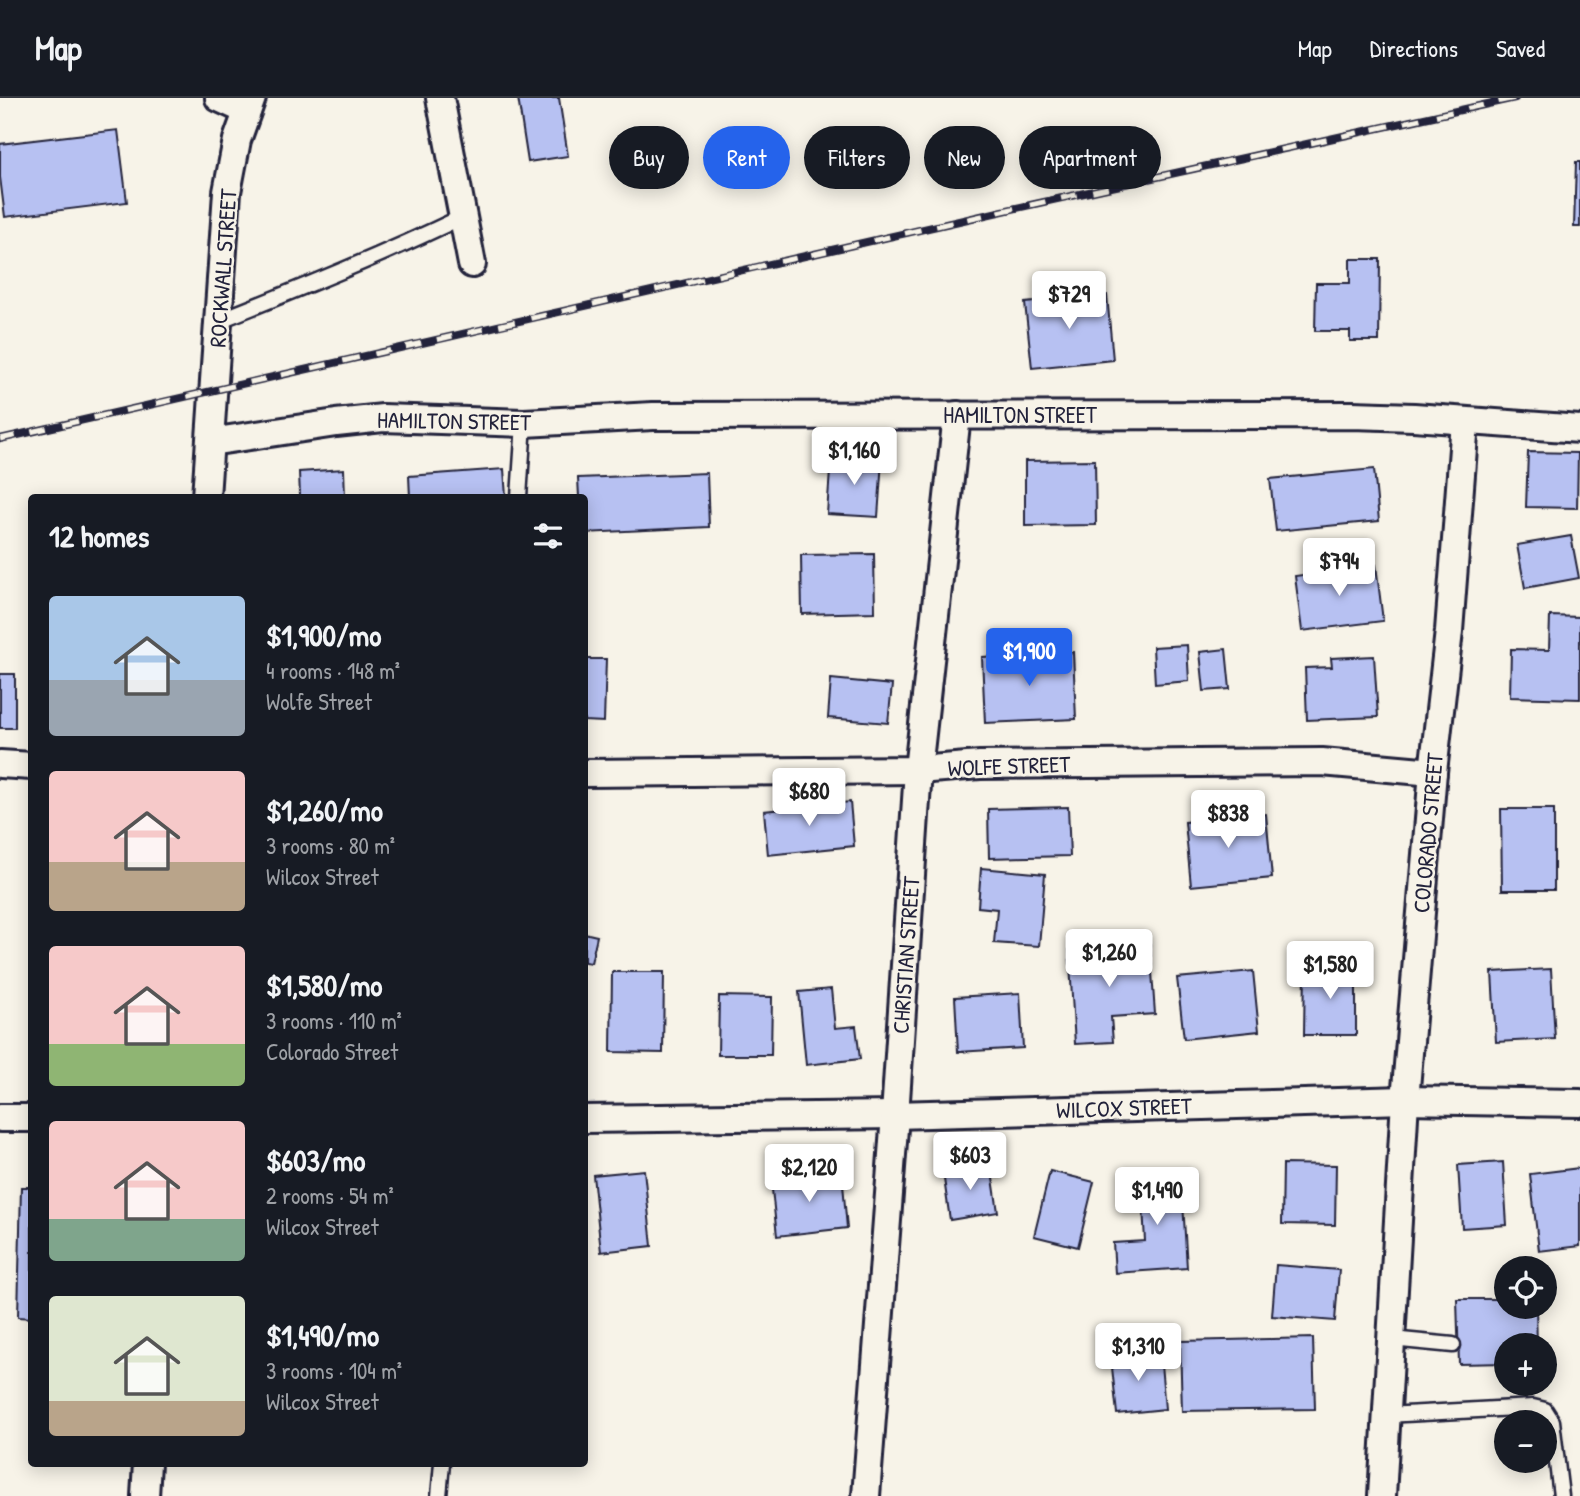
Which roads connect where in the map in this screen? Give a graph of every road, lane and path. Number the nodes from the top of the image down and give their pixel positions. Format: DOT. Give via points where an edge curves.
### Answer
graph roads {
  1 [pos="219,98"];
  2 [pos="440,98"];
  3 [pos="250,104"];
  4 [pos="464,216"];
  5 [pos="472,264"];
  6 [pos="218,321"];
  7 [pos="957,415"];
  8 [pos="1465,422"];
  9 [pos="524,423"];
  10 [pos="1580,429"];
  11 [pos="210,442"];
  12 [pos="206,494"];
  13 [pos="519,494"];
  14 [pos="0,764"];
  15 [pos="28,766"];
  16 [pos="918,770"];
  17 [pos="1433,772"];
  18 [pos="588,773"];
  19 [pos="1405,1100"];
  20 [pos="1580,1103"];
  21 [pos="895,1115"];
  22 [pos="0,1118"];
  23 [pos="28,1118"];
  24 [pos="588,1119"];
  25 [pos="1391,1339"];
  26 [pos="1453,1345"];
  27 [pos="1386,1415"];
  28 [pos="147,1467"];
  29 [pos="442,1467"];
  30 [pos="145,1496"];
  31 [pos="439,1496"];
  32 [pos="866,1496"];
  33 [pos="1382,1496"];
  34 [pos="1561,1496"];
  1 -- 3 [label="street"];
  2 -- 4 [label="street"];
  3 -- 6 [label="street, ROCKWALL STREET" via="227,192"];
  4 -- 5 [label="street"];
  4 -- 6 [label="lane" via="336,275"];
  6 -- 11 [label="street, ROCKWALL STREET"];
  7 -- 8 [label="street, HAMILTON STREET" via="1352,415"];
  7 -- 9 [label="street, HAMILTON STREET" via="653,416"];
  7 -- 16 [label="street, CHRISTIAN STREET"];
  8 -- 10 [label="street, HAMILTON STREET"];
  8 -- 17 [label="street, COLORADO STREET"];
  9 -- 11 [label="street, HAMILTON STREET" via="383,418"];
  9 -- 13 [label="lane"];
  11 -- 12 [label="street, ROCKWALL STREET"];
  14 -- 15 [label="street"];
  16 -- 17 [label="street, WOLFE STREET" via="980,765 1322,762"];
  16 -- 18 [label="street, WOLFE STREET"];
  16 -- 21 [label="street, CHRISTIAN STREET"];
  17 -- 19 [label="street, COLORADO STREET"];
  19 -- 20 [label="street, WILCOX STREET"];
  19 -- 21 [label="street, WILCOX STREET"];
  19 -- 25 [label="street, COLORADO STREET"];
  21 -- 24 [label="street, WILCOX STREET"];
  21 -- 32 [label="street, CHRISTIAN STREET"];
  22 -- 23 [label="street"];
  25 -- 26 [label="lane"];
  25 -- 27 [label="street, COLORADO STREET"];
  27 -- 33 [label="street, COLORADO STREET"];
  27 -- 34 [label="lane" via="1545,1410 1552,1421"];
  28 -- 30 [label="street"];
  29 -- 31 [label="lane"];
}
